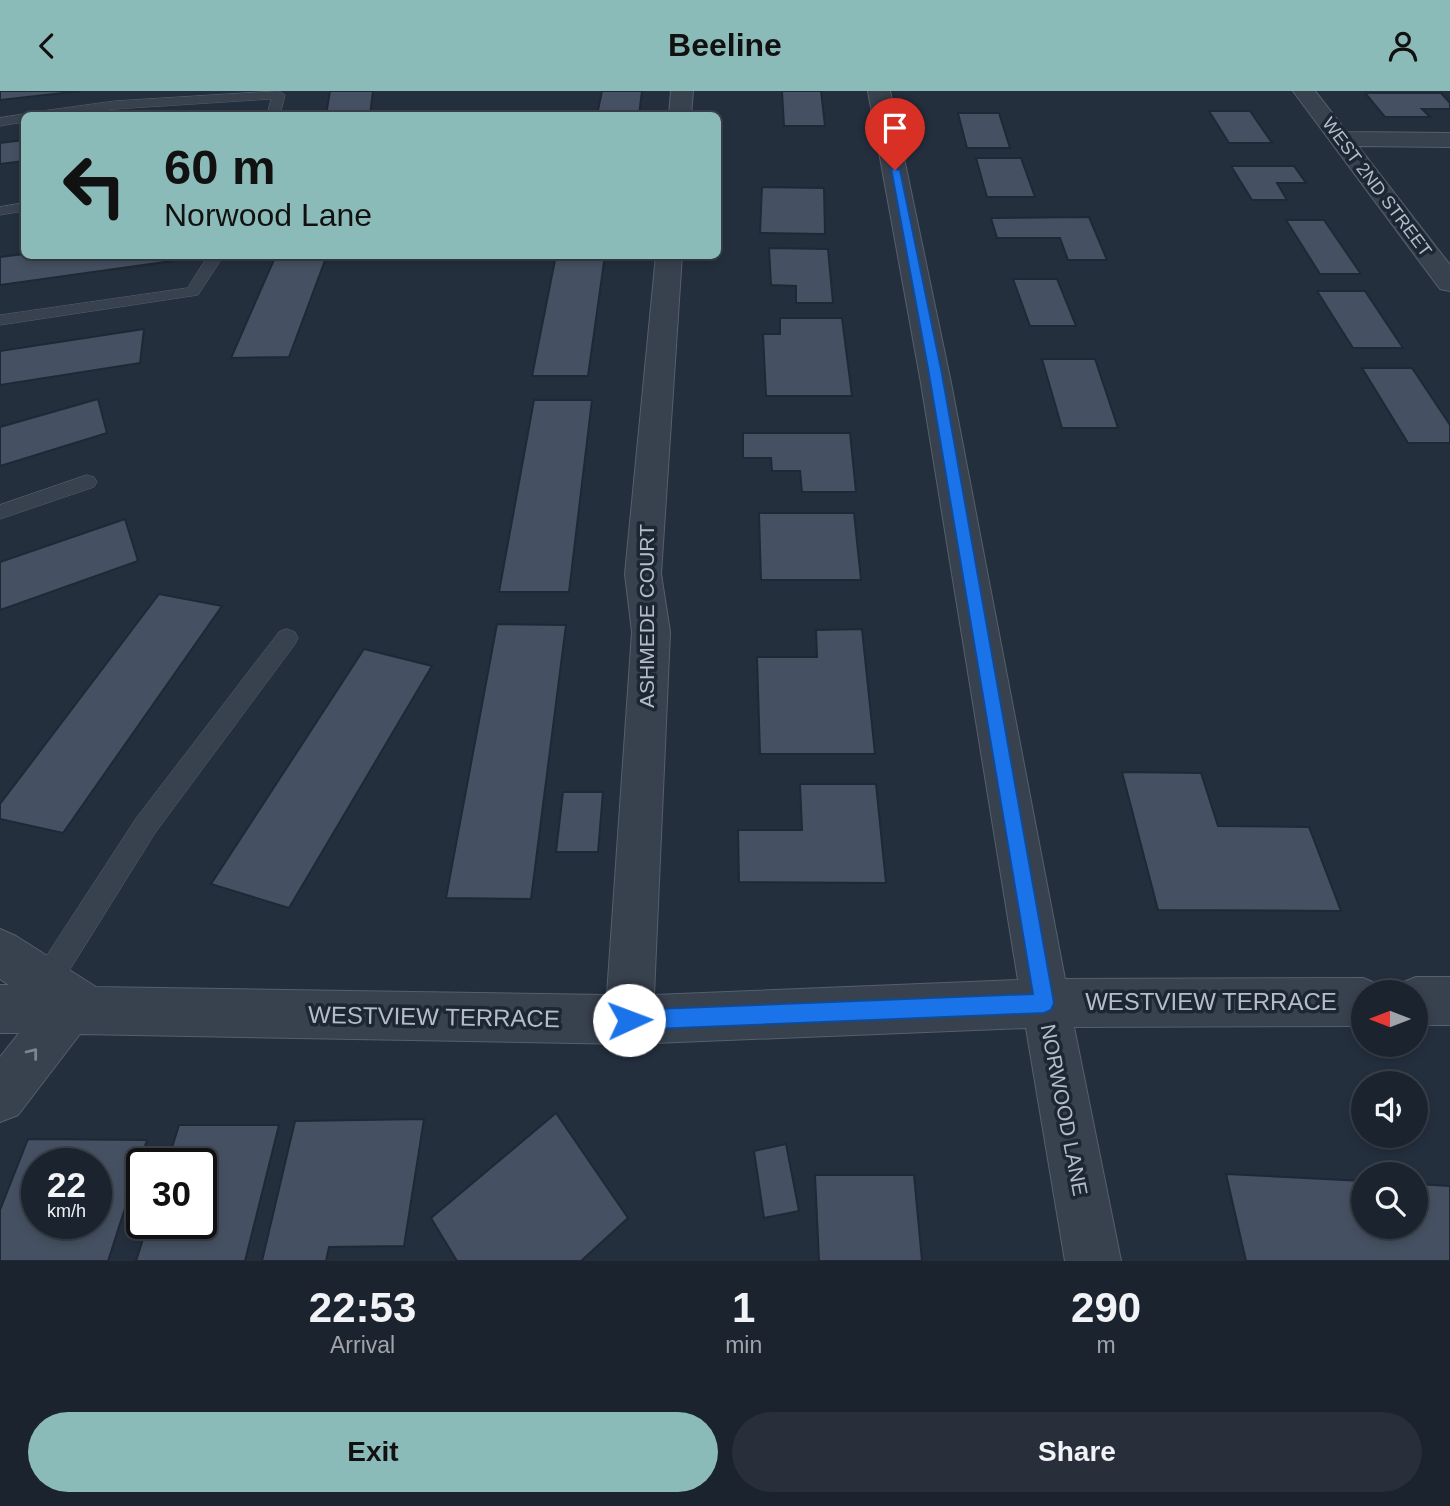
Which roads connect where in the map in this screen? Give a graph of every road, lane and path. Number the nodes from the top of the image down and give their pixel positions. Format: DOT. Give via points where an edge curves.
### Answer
graph roads {
  1 [pos="682,91"];
  2 [pos="879,91"];
  3 [pos="1304,91"];
  4 [pos="64,112"];
  5 [pos="275,112"];
  6 [pos="680,112"];
  7 [pos="21,118"];
  8 [pos="0,122"];
  9 [pos="1340,139"];
  10 [pos="1450,140"];
  11 [pos="21,208"];
  12 [pos="0,211"];
  13 [pos="214,259"];
  14 [pos="669,259"];
  15 [pos="1450,283"];
  16 [pos="0,320"];
  17 [pos="88,482"];
  18 [pos="0,512"];
  19 [pos="287,638"];
  20 [pos="0,952"];
  21 [pos="1428,1001"];
  22 [pos="1450,1001"];
  23 [pos="69,1002"];
  24 [pos="1351,1002"];
  25 [pos="1044,1003"];
  26 [pos="0,1009"];
  27 [pos="629,1020"];
  28 [pos="0,1097"];
  29 [pos="1093,1261"];
  1 -- 6 [label="street"];
  2 -- 25 [label="street, NORWOOD LANE" via="935,374"];
  3 -- 9 [label="street, WEST 2ND STREET"];
  4 -- 5 [label="lane" via="279,95"];
  7 -- 8 [label="lane"];
  9 -- 10 [label="street"];
  9 -- 15 [label="street, WEST 2ND STREET"];
  11 -- 12 [label="lane"];
  13 -- 16 [label="lane" via="192,292"];
  14 -- 27 [label="street, ASHMEDE COURT" via="643,574 651,632"];
  17 -- 18 [label="lane"];
  19 -- 23 [label="lane" via="146,825"];
  20 -- 23 [label="street"];
  21 -- 22 [label="street"];
  23 -- 26 [label="street, WESTVIEW TERRACE"];
  23 -- 27 [label="street, WESTVIEW TERRACE"];
  28 -- 23 [label="street, one-way"];
  24 -- 25 [label="street, WESTVIEW TERRACE"];
  25 -- 27 [label="street, WESTVIEW TERRACE"];
  25 -- 29 [label="street, NORWOOD LANE"];
}
